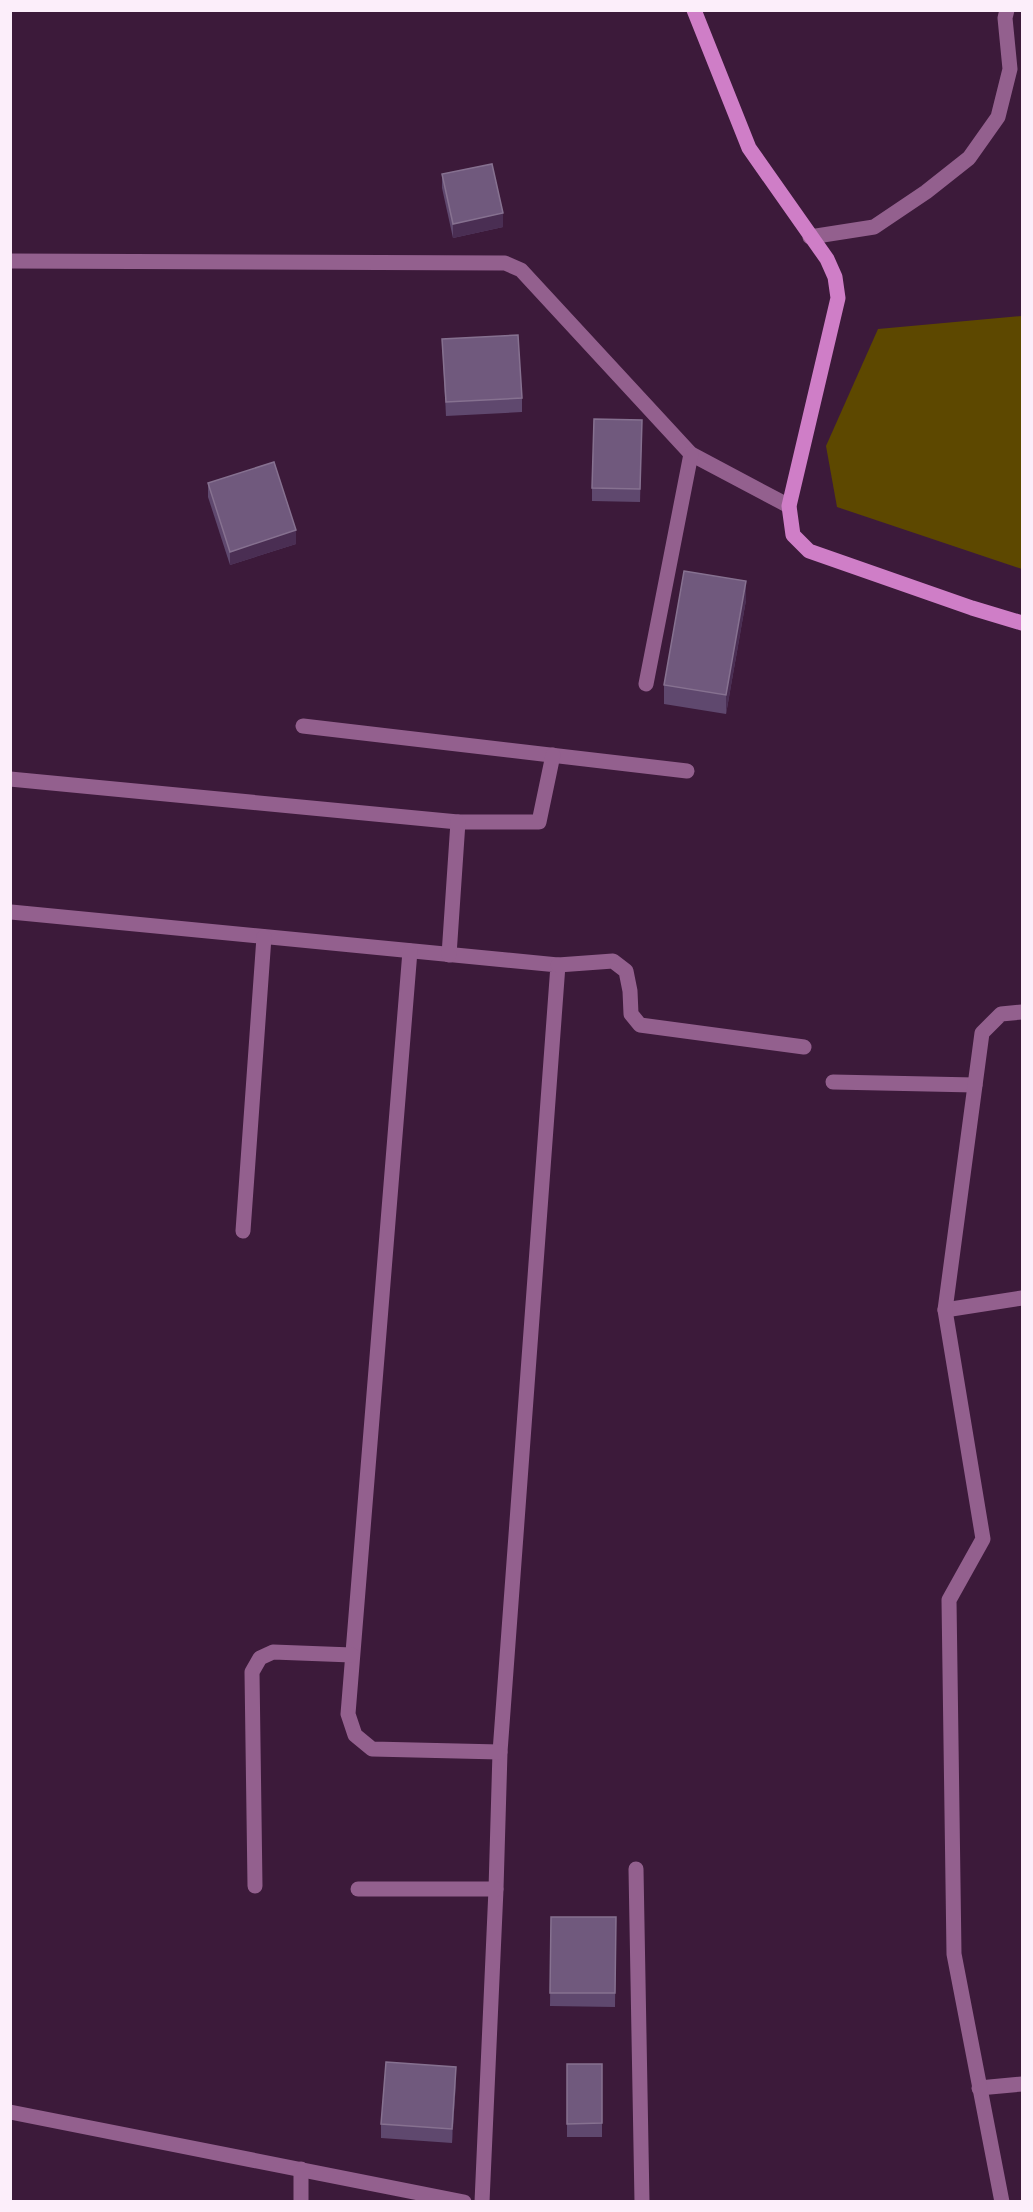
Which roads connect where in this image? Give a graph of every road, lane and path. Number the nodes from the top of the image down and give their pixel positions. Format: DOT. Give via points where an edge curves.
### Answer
graph roads {
  1 [pos="694,10"];
  2 [pos="1007,10"];
  3 [pos="810,237"];
  4 [pos="10,261"];
  5 [pos="690,454"];
  6 [pos="789,506"];
  7 [pos="1023,623"];
  8 [pos="646,684"];
  9 [pos="303,726"];
  10 [pos="553,755"];
  11 [pos="687,771"];
  12 [pos="10,779"];
  13 [pos="458,822"];
  14 [pos="11,912"];
  15 [pos="264,937"];
  16 [pos="410,951"];
  17 [pos="449,955"];
  18 [pos="558,965"];
  19 [pos="1023,1012"];
  20 [pos="804,1047"];
  21 [pos="833,1082"];
  22 [pos="975,1085"];
  23 [pos="243,1231"];
  24 [pos="1023,1298"];
  25 [pos="945,1310"];
  26 [pos="352,1655"];
  27 [pos="500,1752"];
  28 [pos="636,1869"];
  29 [pos="255,1886"];
  30 [pos="358,1889"];
  31 [pos="496,1889"];
  32 [pos="1023,2084"];
  33 [pos="980,2088"];
  34 [pos="10,2112"];
  35 [pos="301,2169"];
  36 [pos="301,2202"];
  37 [pos="464,2202"];
  38 [pos="482,2202"];
  39 [pos="642,2202"];
  40 [pos="1002,2202"];
  1 -- 3 [label="street" via="749,148"];
  2 -- 3 [label="street" via="1010,69 998,117 969,159 874,227"];
  3 -- 6 [label="street" via="835,276 838,298"];
  4 -- 5 [label="street" via="505,263 521,270"];
  5 -- 6 [label="street"];
  5 -- 8 [label="street"];
  6 -- 7 [label="street" via="793,535 809,551"];
  9 -- 10 [label="street"];
  10 -- 11 [label="street"];
  10 -- 13 [label="street" via="540,822"];
  12 -- 13 [label="street"];
  13 -- 17 [label="street"];
  14 -- 15 [label="street"];
  15 -- 16 [label="street"];
  15 -- 23 [label="street"];
  16 -- 17 [label="street"];
  16 -- 26 [label="street"];
  17 -- 18 [label="street"];
  18 -- 20 [label="street" via="613,961 626,971 631,1014 640,1024"];
  18 -- 27 [label="street"];
  19 -- 22 [label="street" via="1002,1014 982,1033"];
  21 -- 22 [label="street"];
  22 -- 25 [label="street"];
  24 -- 25 [label="street"];
  25 -- 33 [label="street" via="983,1539 950,1600 954,1954"];
  26 -- 27 [label="street" via="348,1714 355,1735 372,1749"];
  26 -- 29 [label="street" via="273,1652 260,1658 252,1672"];
  27 -- 31 [label="street"];
  28 -- 39 [label="street"];
  30 -- 31 [label="street"];
  31 -- 38 [label="street"];
  32 -- 33 [label="street"];
  33 -- 40 [label="street"];
  34 -- 35 [label="street"];
  35 -- 36 [label="street"];
  35 -- 37 [label="street"];
}
